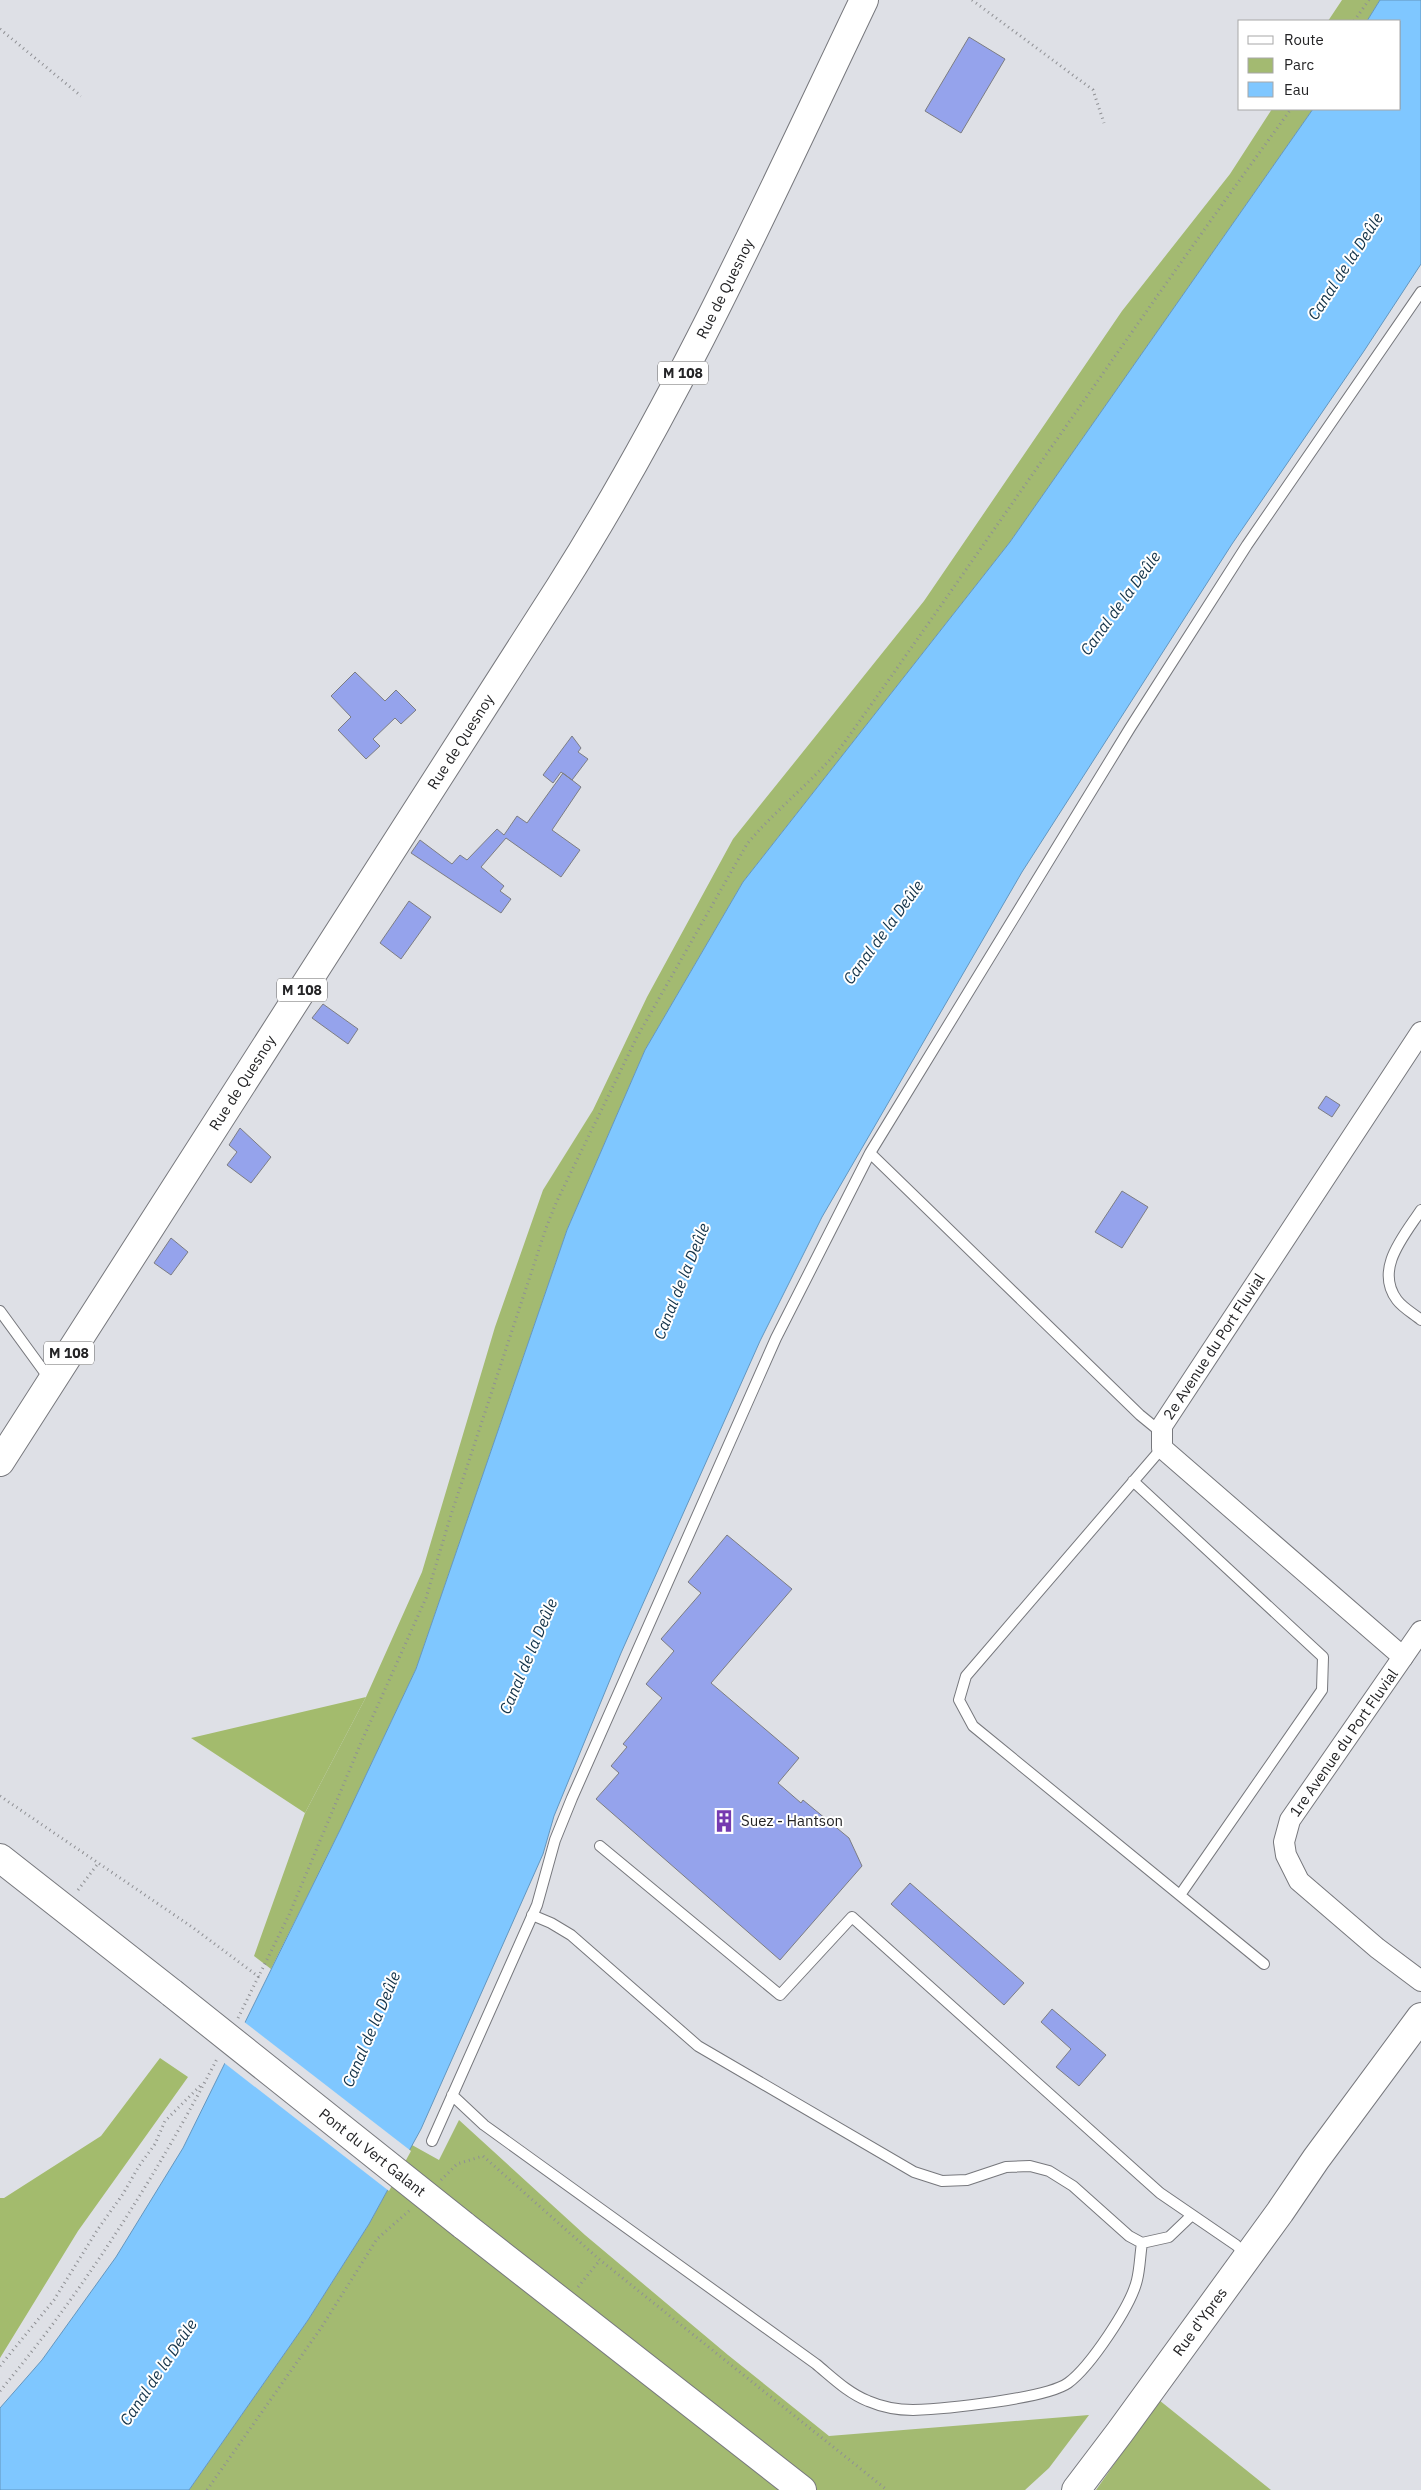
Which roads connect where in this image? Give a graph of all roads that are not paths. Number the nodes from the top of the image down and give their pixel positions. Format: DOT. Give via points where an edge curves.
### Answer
graph roads {
  1 [pos="864,0"];
  2 [pos="1421,292"];
  3 [pos="1421,1032"];
  4 [pos="870,1153"];
  5 [pos="1421,1210"];
  6 [pos="0,1311"];
  7 [pos="1421,1320"];
  8 [pos="51,1382"];
  9 [pos="1162,1441"];
  10 [pos="2,1458"];
  11 [pos="1133,1482"];
  12 [pos="1421,1631"];
  13 [pos="1403,1657"];
  14 [pos="600,1846"];
  15 [pos="0,1858"];
  16 [pos="1180,1895"];
  17 [pos="532,1915"];
  18 [pos="1264,1964"];
  19 [pos="1421,1981"];
  20 [pos="1421,2017"];
  21 [pos="1421,2048"];
  22 [pos="452,2096"];
  23 [pos="432,2141"];
  24 [pos="1280,2212"];
  25 [pos="1192,2215"];
  26 [pos="1142,2243"];
  27 [pos="1247,2256"];
  28 [pos="1120,2432"];
  29 [pos="802,2490"];
  30 [pos="1076,2490"];
  31 [pos="1087,2490"];
  1 -- 8 [label="main road, Rue de Quesnoy / M 108" via="695,349 616,497"];
  2 -- 4 [label="lane" via="1248,545 1130,728"];
  3 -- 9 [label="street, 2e Avenue du Port Fluvial" via="1162,1426"];
  4 -- 9 [label="lane" via="1140,1415"];
  4 -- 17 [label="lane" via="754,1387 572,1798"];
  5 -- 7 [label="lane" via="1393,1253 1388,1276 1397,1300"];
  6 -- 8 [label="lane"];
  8 -- 10 [label="main road, Rue de Quesnoy / M 108"];
  9 -- 11 [label="lane"];
  9 -- 13 [label="street"];
  11 -- 16 [label="lane" via="1323,1657 1322,1690"];
  11 -- 16 [label="lane" via="966,1676 959,1700 973,1726"];
  12 -- 13 [label="street, 1re Avenue du Port Fluvial"];
  13 -- 19 [label="street, 1re Avenue du Port Fluvial" via="1290,1820 1284,1842 1286,1855 1299,1881"];
  14 -- 25 [label="lane" via="780,1995 852,1917 1160,2193"];
  15 -- 29 [label="main road, Pont du Vert Galant, bridge"];
  16 -- 18 [label="lane"];
  17 -- 22 [label="lane"];
  17 -- 26 [label="lane" via="571,1936 698,2046 914,2172 942,2181 967,2180 1006,2168 1030,2166 1049,2171 1073,2186 1129,2236"];
  20 -- 24 [label="main road, Rue d'Ypres"];
  21 -- 24 [label="main road, Rue d'Ypres" via="1352,2139"];
  22 -- 23 [label="lane"];
  22 -- 26 [label="lane" via="484,2126 816,2364 850,2392 889,2407 912,2410 1041,2395 1068,2383 1091,2360 1130,2301 1137,2281"];
  24 -- 27 [label="main road, Rue d'Ypres"];
  25 -- 26 [label="lane" via="1170,2237"];
  25 -- 27 [label="lane"];
  27 -- 28 [label="main road, Rue d'Ypres"];
  28 -- 30 [label="main road, Rue d'Ypres"];
  28 -- 31 [label="main road, Rue d'Ypres"];
}
